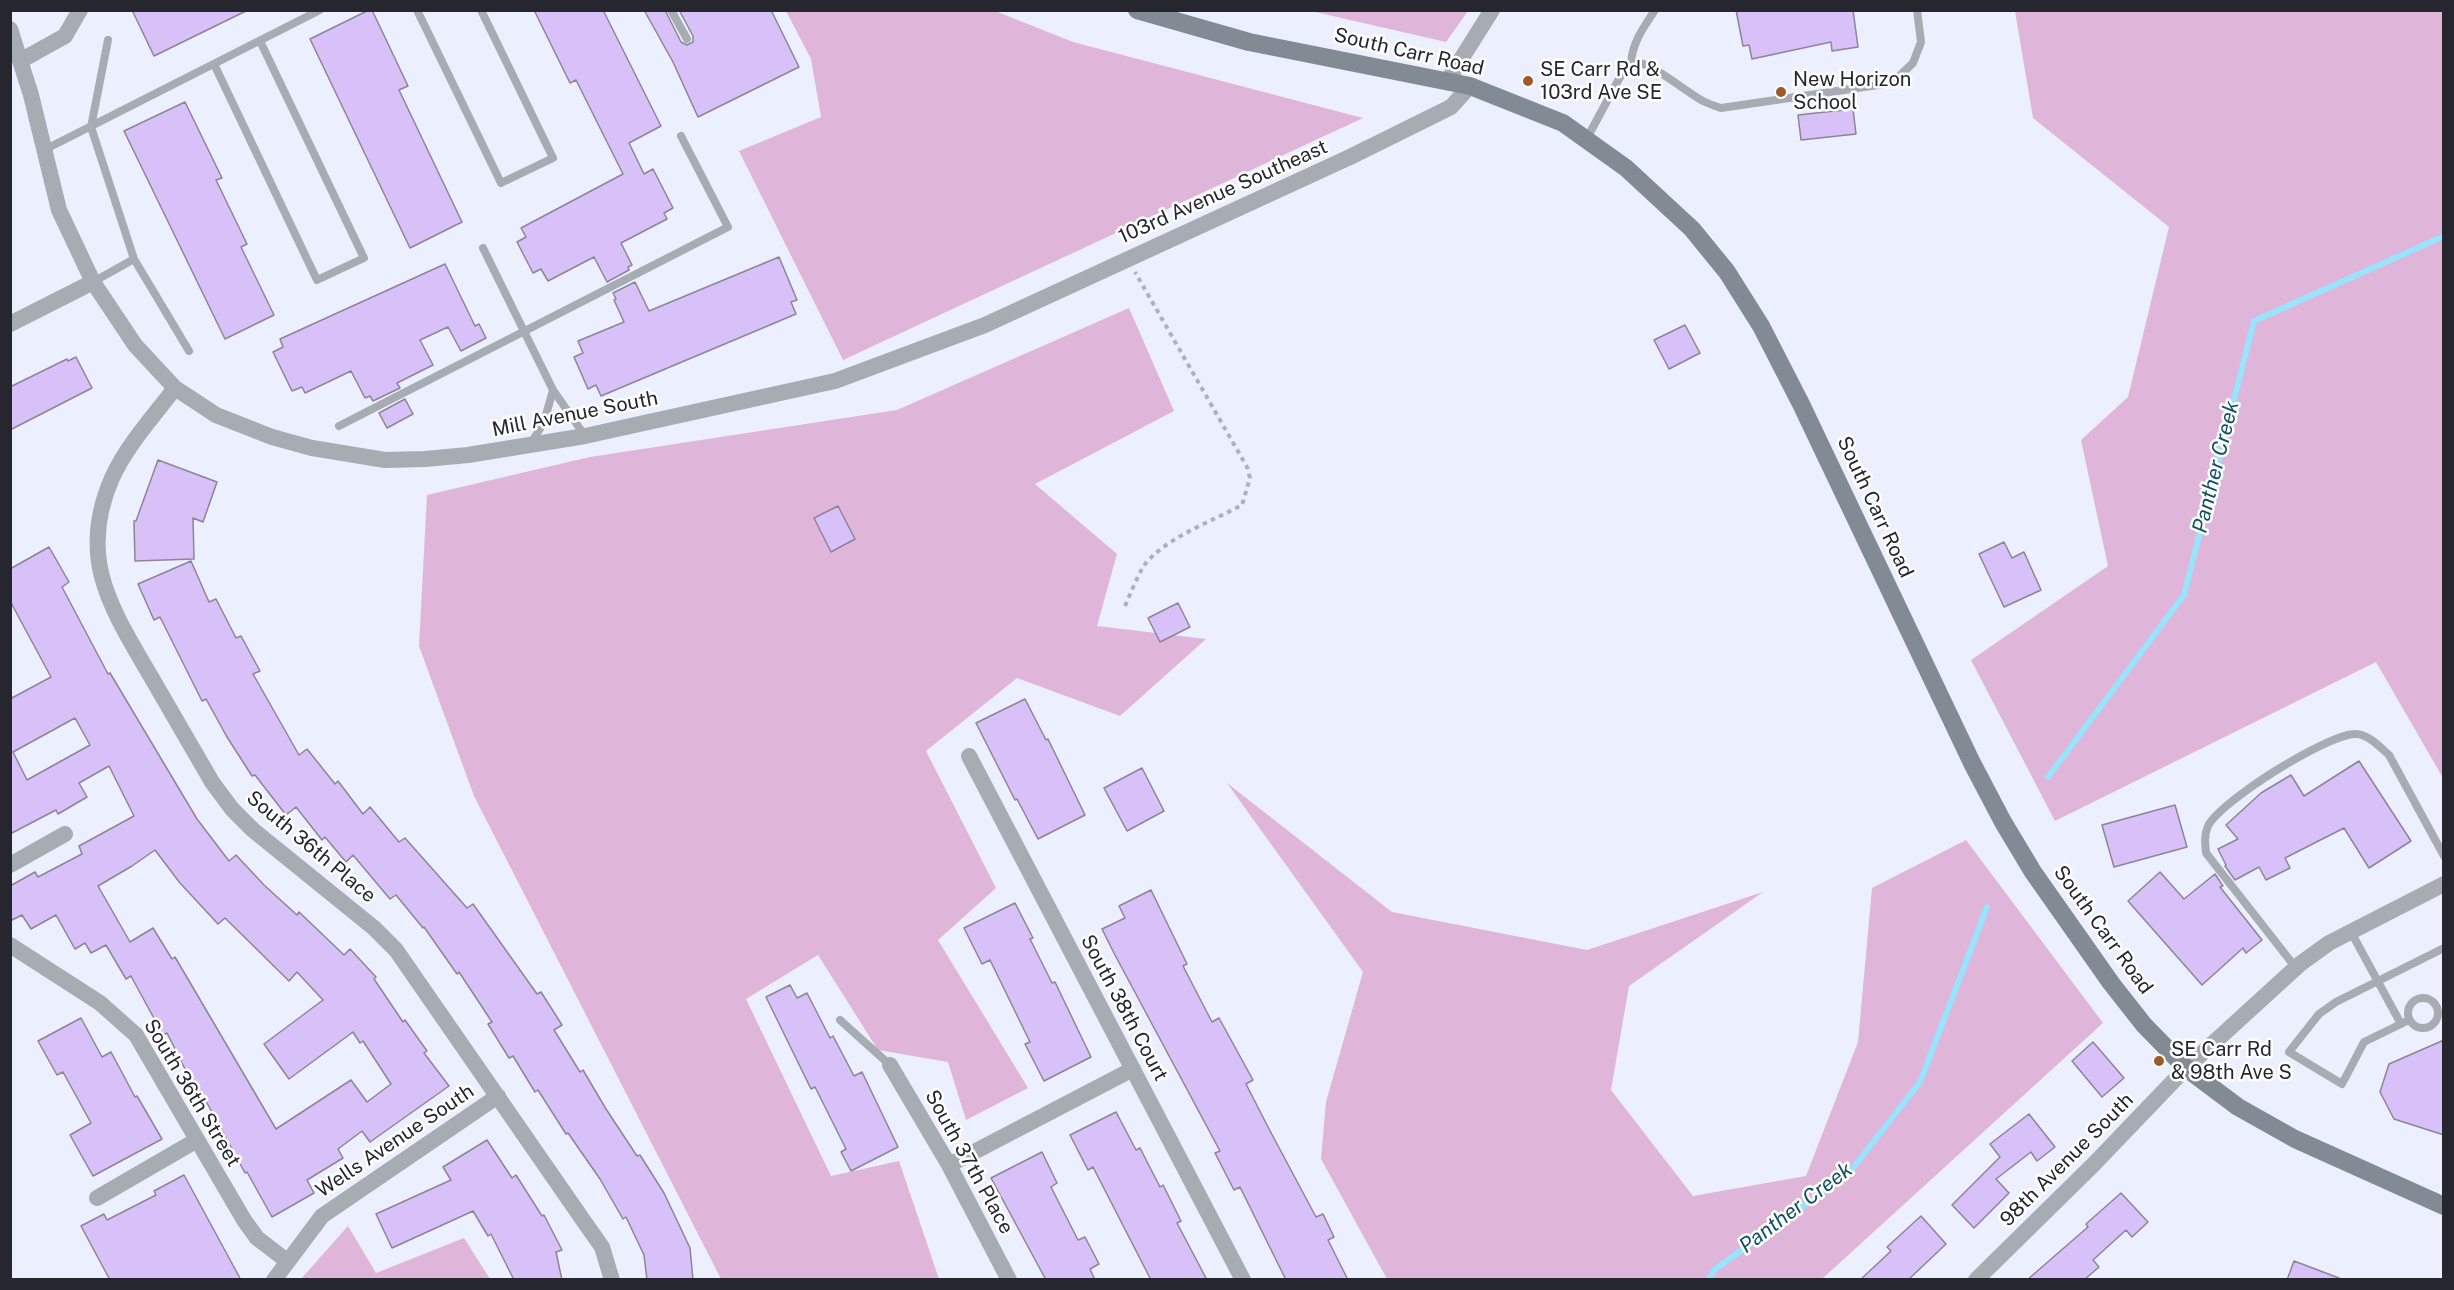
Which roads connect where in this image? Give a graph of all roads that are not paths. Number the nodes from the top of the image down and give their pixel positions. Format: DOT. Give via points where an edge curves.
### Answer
graph roads {
  1 [pos="80,10"];
  2 [pos="320,10"];
  3 [pos="417,10"];
  4 [pos="481,10"];
  5 [pos="671,10"];
  6 [pos="1137,10"];
  7 [pos="1491,10"];
  8 [pos="1655,10"];
  9 [pos="1917,10"];
  10 [pos="10,29"];
  11 [pos="687,39"];
  12 [pos="108,40"];
  13 [pos="260,41"];
  14 [pos="1631,62"];
  15 [pos="15,63"];
  16 [pos="214,64"];
  17 [pos="1448,80"];
  18 [pos="1470,86"];
  19 [pos="90,127"];
  20 [pos="681,136"];
  21 [pos="1586,140"];
  22 [pos="44,150"];
  23 [pos="483,248"];
  24 [pos="134,259"];
  25 [pos="93,282"];
  26 [pos="10,324"];
  27 [pos="985,325"];
  28 [pos="524,332"];
  29 [pos="189,351"];
  30 [pos="175,388"];
  31 [pos="553,390"];
  32 [pos="339,426"];
  33 [pos="585,436"];
  34 [pos="530,445"];
  35 [pos="969,756"];
  36 [pos="65,834"];
  37 [pos="2444,856"];
  38 [pos="10,865"];
  39 [pos="2444,884"];
  40 [pos="2351,932"];
  41 [pos="10,945"];
  42 [pos="2444,948"];
  43 [pos="2296,968"];
  44 [pos="2378,981"];
  45 [pos="840,1020"];
  46 [pos="890,1065"];
  47 [pos="1132,1068"];
  48 [pos="2186,1068"];
  49 [pos="498,1096"];
  50 [pos="197,1140"];
  51 [pos="949,1165"];
  52 [pos="97,1198"];
  53 [pos="2444,1206"];
  54 [pos="287,1261"];
  55 [pos="274,1280"];
  56 [pos="612,1280"];
  57 [pos="1009,1280"];
  58 [pos="1243,1280"];
  59 [pos="1976,1280"];
  1 -- 15 [label="street" via="65,36"];
  2 -- 13 [label="lane"];
  3 -- 4 [label="lane" via="501,183 553,158"];
  5 -- 11 [label="lane"];
  6 -- 17 [label="main road, South Carr Road" via="1249,42"];
  7 -- 17 [label="street"];
  8 -- 14 [label="lane" via="1637,37"];
  9 -- 14 [label="lane" via="1921,42 1913,63 1893,83 1721,108 1704,102 1648,65"];
  10 -- 15 [label="street, Mill Avenue South"];
  12 -- 19 [label="lane"];
  13 -- 16 [label="lane"];
  13 -- 16 [label="lane" via="364,258 318,280"];
  14 -- 21 [label="lane"];
  15 -- 22 [label="street, Mill Avenue South"];
  16 -- 19 [label="lane"];
  17 -- 18 [label="main road, South Carr Road"];
  18 -- 21 [label="main road, South Carr Road" via="1563,123"];
  18 -- 27 [label="street, 103rd Avenue Southeast" via="1451,107 1350,157"];
  19 -- 22 [label="lane"];
  19 -- 24 [label="lane"];
  20 -- 28 [label="lane" via="728,227"];
  21 -- 48 [label="main road, South Carr Road" via="1626,168 1692,229 1727,272 1761,326 1796,394 1971,763 2003,822 2111,983 2144,1025"];
  22 -- 25 [label="street, Mill Avenue South" via="59,210"];
  23 -- 28 [label="lane"];
  24 -- 25 [label="lane"];
  24 -- 29 [label="lane"];
  25 -- 26 [label="street"];
  25 -- 30 [label="street, Mill Avenue South" via="135,345"];
  27 -- 33 [label="street, Mill Avenue South" via="835,381"];
  28 -- 31 [label="lane"];
  28 -- 32 [label="lane"];
  30 -- 34 [label="street, Mill Avenue South" via="216,416 272,437 354,456 425,459"];
  30 -- 49 [label="street, South 36th Place" via="123,457 103,503 98,564 112,609 212,782 232,809 396,950"];
  31 -- 33 [label="lane"];
  31 -- 34 [label="lane" via="544,422"];
  33 -- 34 [label="street, Mill Avenue South"];
  35 -- 47 [label="street, South 38th Court"];
  36 -- 38 [label="street"];
  37 -- 43 [label="lane" via="2389,755 2375,742 2356,734 2302,754 2257,783 2208,826 2206,853"];
  39 -- 40 [label="street, 98th Avenue South"];
  40 -- 43 [label="street, 98th Avenue South"];
  40 -- 44 [label="lane"];
  41 -- 50 [label="street, South 36th Street" via="100,1003 129,1027"];
  42 -- 44 [label="lane"];
  43 -- 48 [label="street, 98th Avenue South"];
  44 -- 44 [label="lane" via="2319,1014 2289,1052 2342,1084 2364,1042 2405,1022"];
  45 -- 46 [label="lane"];
  46 -- 51 [label="street, South 37th Place"];
  47 -- 51 [label="street"];
  47 -- 58 [label="street, South 38th Court"];
  48 -- 53 [label="main road, South Carr Road" via="2238,1107 2295,1139"];
  48 -- 59 [label="street, 98th Avenue South"];
  49 -- 54 [label="street, Wells Avenue South" via="322,1216"];
  49 -- 56 [label="street, South 36th Place" via="602,1247"];
  50 -- 52 [label="street"];
  50 -- 54 [label="street, South 36th Street" via="257,1238"];
  51 -- 57 [label="street, South 37th Place"];
  54 -- 55 [label="street, Wells Avenue South"];
}
